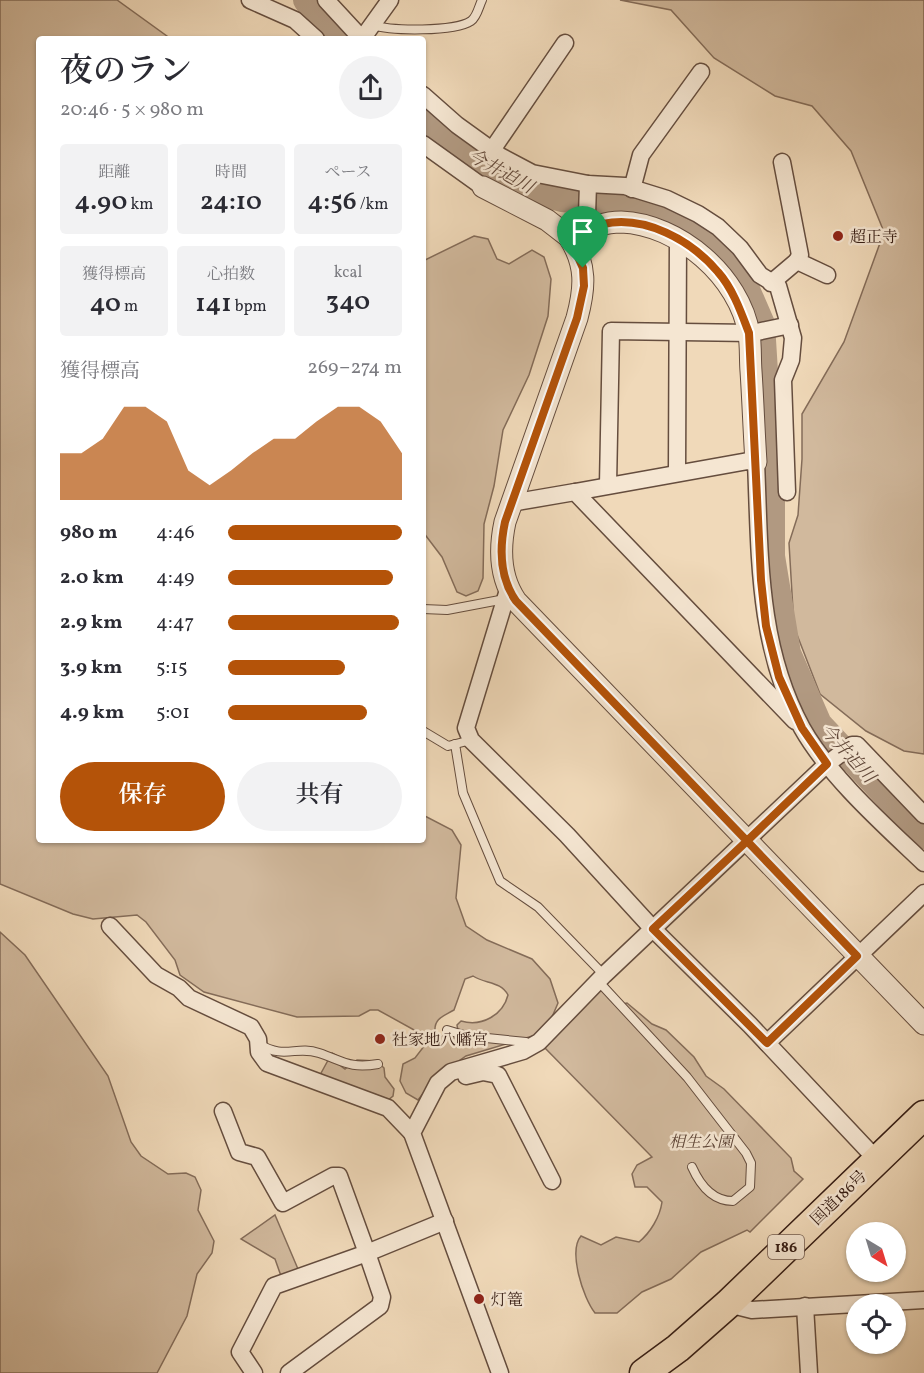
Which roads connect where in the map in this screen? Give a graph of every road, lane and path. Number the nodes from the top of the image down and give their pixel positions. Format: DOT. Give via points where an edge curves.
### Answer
graph roads {
  1 [pos="250,0"];
  2 [pos="326,0"];
  3 [pos="390,0"];
  4 [pos="482,0"];
  5 [pos="366,34"];
  6 [pos="313,36"];
  7 [pos="565,43"];
  8 [pos="701,72"];
  9 [pos="426,98"];
  10 [pos="426,146"];
  11 [pos="492,150"];
  12 [pos="782,162"];
  13 [pos="483,187"];
  14 [pos="588,187"];
  15 [pos="632,189"];
  16 [pos="587,215"];
  17 [pos="569,237"];
  18 [pos="678,238"];
  19 [pos="797,261"];
  20 [pos="827,274"];
  21 [pos="771,283"];
  22 [pos="786,326"];
  23 [pos="678,332"];
  24 [pos="750,333"];
  25 [pos="756,462"];
  26 [pos="677,473"];
  27 [pos="608,485"];
  28 [pos="575,492"];
  29 [pos="787,492"];
  30 [pos="511,503"];
  31 [pos="507,595"];
  32 [pos="426,609"];
  33 [pos="802,728"];
  34 [pos="426,732"];
  35 [pos="463,742"];
  36 [pos="831,761"];
  37 [pos="924,815"];
  38 [pos="747,841"];
  39 [pos="924,863"];
  40 [pos="924,892"];
  41 [pos="110,926"];
  42 [pos="653,929"];
  43 [pos="857,956"];
  44 [pos="601,979"];
  45 [pos="924,1024"];
  46 [pos="447,1030"];
  47 [pos="767,1043"];
  48 [pos="258,1044"];
  49 [pos="532,1046"];
  50 [pos="378,1064"];
  51 [pos="429,1097"];
  52 [pos="223,1111"];
  53 [pos="924,1115"];
  54 [pos="412,1133"];
  55 [pos="877,1160"];
  56 [pos="692,1167"];
  57 [pos="552,1181"];
  58 [pos="445,1221"];
  59 [pos="367,1253"];
  60 [pos="924,1300"];
  61 [pos="728,1304"];
  62 [pos="806,1306"];
  63 [pos="254,1373"];
  64 [pos="289,1373"];
  65 [pos="500,1373"];
  66 [pos="644,1373"];
  67 [pos="809,1373"];
  1 -- 6 [label="street" via="295,20"];
  2 -- 5 [label="street"];
  3 -- 5 [label="street"];
  4 -- 5 [label="lane" via="468,22"];
  7 -- 11 [label="street"];
  8 -- 15 [label="street" via="641,155"];
  9 -- 11 [label="street"];
  10 -- 13 [label="street"];
  11 -- 14 [label="street" via="532,173"];
  12 -- 19 [label="street" via="800,255"];
  13 -- 17 [label="street" via="555,224"];
  14 -- 15 [label="street"];
  14 -- 16 [label="street"];
  15 -- 21 [label="street" via="667,199 718,227"];
  17 -- 18 [label="street" via="604,223 622,222 651,226"];
  17 -- 30 [label="street" via="583,268 583,297"];
  18 -- 23 [label="street"];
  18 -- 24 [label="street" via="719,272"];
  19 -- 20 [label="street"];
  19 -- 21 [label="street"];
  21 -- 22 [label="street" via="778,286 783,296"];
  22 -- 24 [label="street"];
  22 -- 29 [label="street" via="793,350 783,380"];
  23 -- 24 [label="street"];
  23 -- 26 [label="street"];
  23 -- 27 [label="street" via="612,331"];
  24 -- 25 [label="street"];
  25 -- 26 [label="street"];
  25 -- 33 [label="street" via="766,626 779,677"];
  26 -- 27 [label="street"];
  27 -- 28 [label="street"];
  28 -- 30 [label="street"];
  28 -- 33 [label="street"];
  30 -- 31 [label="street" via="501,538"];
  31 -- 32 [label="lane" via="447,610"];
  31 -- 35 [label="street"];
  31 -- 38 [label="street"];
  33 -- 36 [label="street"];
  34 -- 35 [label="lane" via="448,746"];
  35 -- 42 [label="street" via="567,835"];
  35 -- 44 [label="lane" via="463,793 500,881 538,907"];
  36 -- 37 [label="street" via="857,745"];
  36 -- 38 [label="street"];
  36 -- 39 [label="street"];
  38 -- 42 [label="street"];
  38 -- 43 [label="street"];
  40 -- 43 [label="street"];
  41 -- 48 [label="street" via="156,975 189,998 251,1027"];
  42 -- 44 [label="street"];
  42 -- 47 [label="street"];
  43 -- 45 [label="street"];
  43 -- 47 [label="street"];
  44 -- 49 [label="street"];
  44 -- 56 [label="lane" via="687,1077 746,1153 751,1163 750,1187 733,1202 723,1201 708,1191"];
  46 -- 49 [label="lane"];
  47 -- 55 [label="street"];
  48 -- 50 [label="lane" via="279,1054 320,1053 348,1066"];
  48 -- 54 [label="street" via="267,1063 388,1108"];
  49 -- 51 [label="street" via="450,1072"];
  51 -- 54 [label="street"];
  51 -- 57 [label="street" via="475,1073 498,1075"];
  52 -- 59 [label="street" via="239,1152 258,1157 283,1203 339,1176"];
  53 -- 55 [label="highway, 国道186号 / 186"];
  54 -- 58 [label="street"];
  55 -- 61 [label="highway, 国道186号 / 186"];
  58 -- 59 [label="street"];
  58 -- 65 [label="street"];
  59 -- 63 [label="street" via="274,1286 240,1352"];
  59 -- 64 [label="street" via="382,1297 380,1306"];
  60 -- 62 [label="street"];
  61 -- 62 [label="street" via="752,1310"];
  61 -- 66 [label="highway, 国道186号 / 186"];
  62 -- 67 [label="street"];
}
